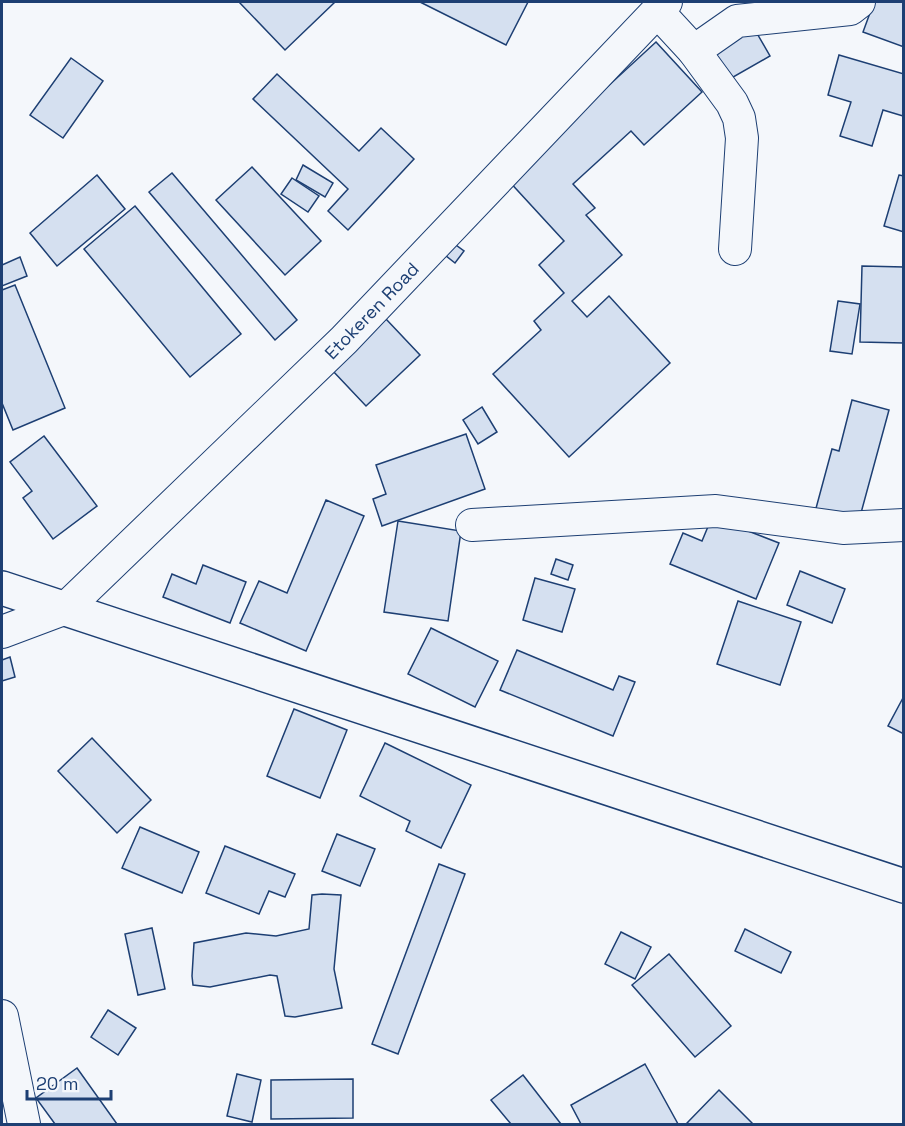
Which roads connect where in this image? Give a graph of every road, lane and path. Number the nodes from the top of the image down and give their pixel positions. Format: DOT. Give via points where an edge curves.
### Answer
graph roads {
  1 [pos="859,2"];
  2 [pos="662,7"];
  3 [pos="694,51"];
  4 [pos="735,249"];
  5 [pos="471,525"];
  6 [pos="903,525"];
  7 [pos="2,588"];
  8 [pos="66,608"];
  9 [pos="2,632"];
  10 [pos="903,886"];
  11 [pos="2,1016"];
  12 [pos="24,1125"];
  1 -- 3 [label="street" via="850,9 737,21"];
  2 -- 3 [label="street"];
  2 -- 8 [label="street, Etokeren Road" via="344,340"];
  3 -- 4 [label="street" via="739,118 742,138"];
  5 -- 6 [label="street" via="716,511 843,528"];
  7 -- 8 [label="main road"];
  8 -- 9 [label="street"];
  8 -- 10 [label="main road"];
  11 -- 12 [label="street"];
}
